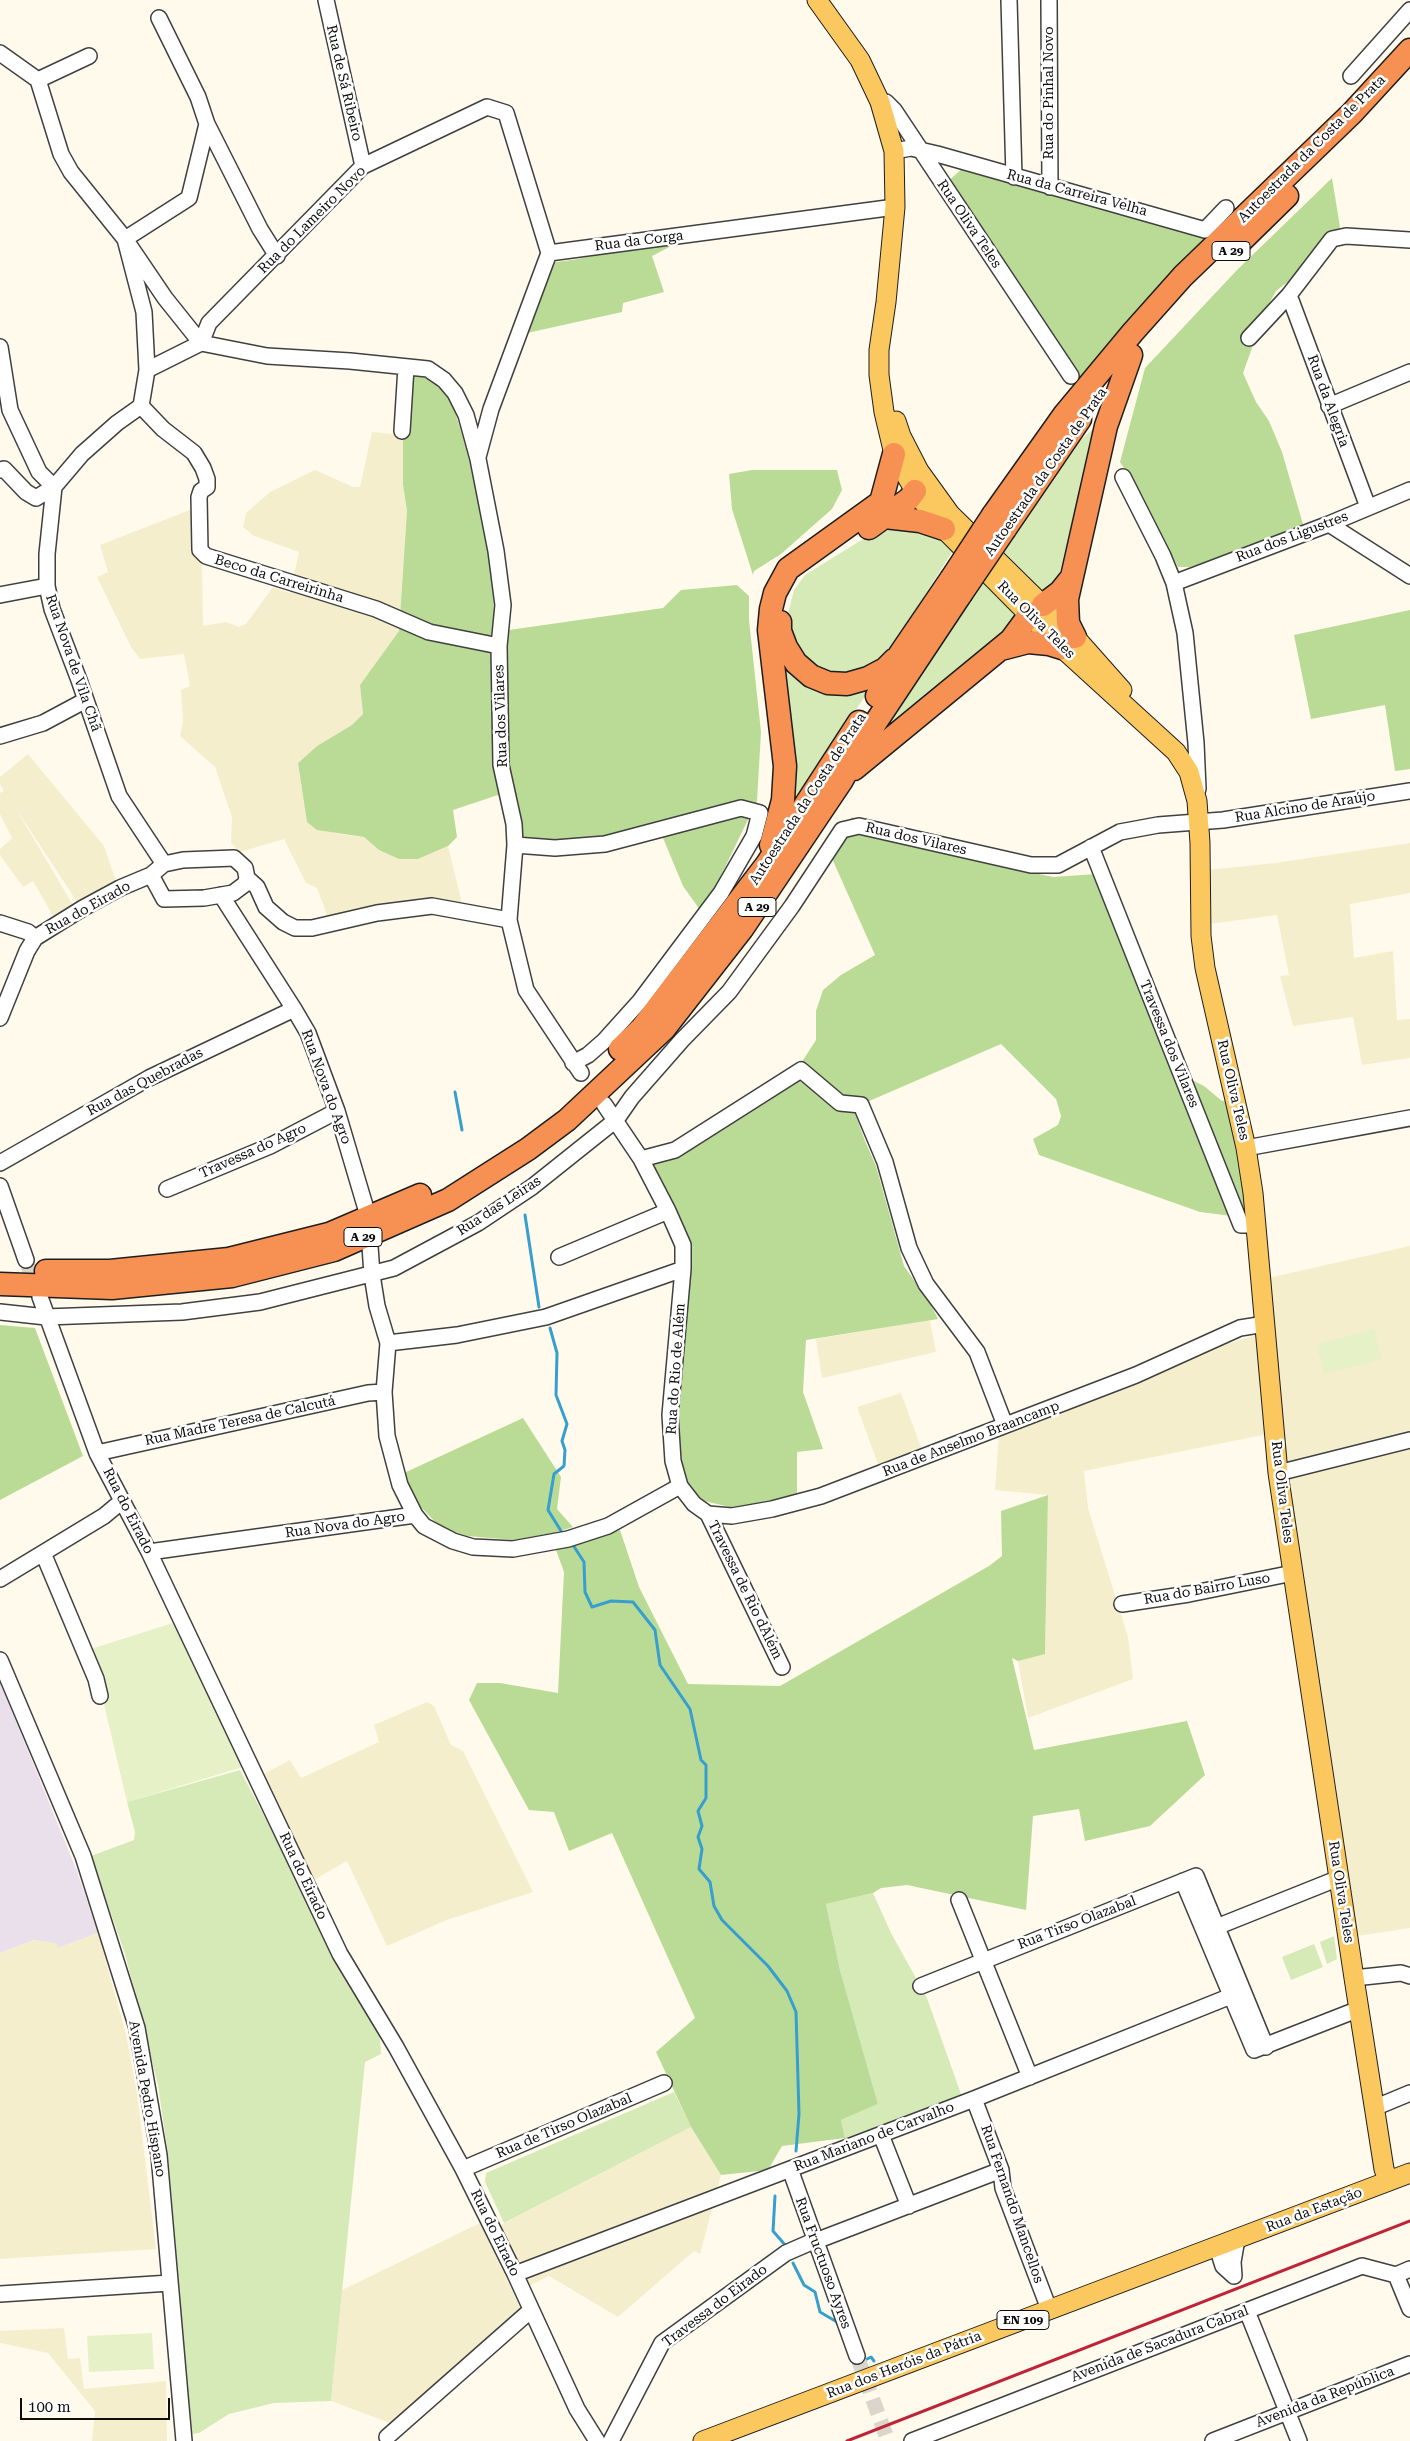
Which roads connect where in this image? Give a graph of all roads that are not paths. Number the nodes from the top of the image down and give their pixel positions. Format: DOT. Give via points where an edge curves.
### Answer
graph roads {
  1 [pos="326,0"];
  2 [pos="817,0"];
  3 [pos="1008,0"];
  4 [pos="1049,0"];
  5 [pos="1410,10"];
  6 [pos="159,18"];
  7 [pos="1410,50"];
  8 [pos="0,53"];
  9 [pos="89,56"];
  10 [pos="1410,70"];
  11 [pos="1351,76"];
  12 [pos="38,80"];
  13 [pos="880,102"];
  14 [pos="207,124"];
  15 [pos="920,150"];
  16 [pos="894,151"];
  17 [pos="363,166"];
  18 [pos="1014,177"];
  19 [pos="1050,187"];
  20 [pos="895,208"];
  21 [pos="1226,208"];
  22 [pos="125,239"];
  23 [pos="1410,240"];
  24 [pos="549,252"];
  25 [pos="277,256"];
  26 [pos="1290,295"];
  27 [pos="886,302"];
  28 [pos="1249,338"];
  29 [pos="201,343"];
  30 [pos="0,347"];
  31 [pos="1131,355"];
  32 [pos="406,367"];
  33 [pos="147,370"];
  34 [pos="1410,372"];
  35 [pos="1071,376"];
  36 [pos="141,406"];
  37 [pos="1329,406"];
  38 [pos="491,409"];
  39 [pos="466,415"];
  40 [pos="402,431"];
  41 [pos="894,454"];
  42 [pos="478,459"];
  43 [pos="0,470"];
  44 [pos="1123,477"];
  45 [pos="923,486"];
  46 [pos="54,487"];
  47 [pos="1410,490"];
  48 [pos="1368,507"];
  49 [pos="883,510"];
  50 [pos="999,522"];
  51 [pos="1329,524"];
  52 [pos="944,529"];
  53 [pos="1410,576"];
  54 [pos="1072,577"];
  55 [pos="1174,583"];
  56 [pos="47,586"];
  57 [pos="956,587"];
  58 [pos="1015,588"];
  59 [pos="0,595"];
  60 [pos="1033,607"];
  61 [pos="1069,642"];
  62 [pos="499,646"];
  63 [pos="997,650"];
  64 [pos="900,654"];
  65 [pos="86,700"];
  66 [pos="1194,734"];
  67 [pos="0,736"];
  68 [pos="1175,750"];
  69 [pos="842,780"];
  70 [pos="1410,791"];
  71 [pos="1197,800"];
  72 [pos="1199,821"];
  73 [pos="515,845"];
  74 [pos="1091,847"];
  75 [pos="164,864"];
  76 [pos="767,864"];
  77 [pos="151,875"];
  78 [pos="247,878"];
  79 [pos="221,896"];
  80 [pos="509,920"];
  81 [pos="0,923"];
  82 [pos="35,938"];
  83 [pos="7,981"];
  84 [pos="294,1009"];
  85 [pos="0,1018"];
  86 [pos="604,1104"];
  87 [pos="337,1111"];
  88 [pos="1410,1118"];
  89 [pos="616,1120"];
  90 [pos="1246,1148"];
  91 [pos="642,1159"];
  92 [pos="0,1163"];
  93 [pos="0,1186"];
  94 [pos="167,1189"];
  95 [pos="366,1209"];
  96 [pos="668,1211"];
  97 [pos="1257,1225"];
  98 [pos="370,1246"];
  99 [pos="559,1257"];
  100 [pos="26,1260"];
  101 [pos="683,1269"];
  102 [pos="0,1270"];
  103 [pos="372,1275"];
  104 [pos="0,1284"];
  105 [pos="40,1297"];
  106 [pos="0,1312"];
  107 [pos="46,1317"];
  108 [pos="1265,1324"];
  109 [pos="388,1343"];
  110 [pos="384,1392"];
  111 [pos="1006,1426"];
  112 [pos="1410,1440"];
  113 [pos="97,1453"];
  114 [pos="1278,1473"];
  115 [pos="680,1486"];
  116 [pos="122,1501"];
  117 [pos="708,1514"];
  118 [pos="415,1515"];
  119 [pos="149,1552"];
  120 [pos="43,1553"];
  121 [pos="1292,1574"];
  122 [pos="0,1579"];
  123 [pos="1122,1604"];
  124 [pos="0,1660"];
  125 [pos="782,1667"];
  126 [pos="100,1696"];
  127 [pos="1339,1878"];
  128 [pos="959,1900"];
  129 [pos="1211,1930"];
  130 [pos="982,1960"];
  131 [pos="1410,1976"];
  132 [pos="1354,1978"];
  133 [pos="921,1986"];
  134 [pos="1231,1996"];
  135 [pos="1359,2009"];
  136 [pos="1266,2047"];
  137 [pos="1030,2077"];
  138 [pos="664,2083"];
  139 [pos="1410,2093"];
  140 [pos="974,2099"];
  141 [pos="1374,2108"];
  142 [pos="881,2135"];
  143 [pos="463,2169"];
  144 [pos="790,2169"];
  145 [pos="1001,2170"];
  146 [pos="1410,2172"];
  147 [pos="1388,2181"];
  148 [pos="909,2206"];
  149 [pos="1237,2239"];
  150 [pos="1217,2246"];
  151 [pos="1195,2255"];
  152 [pos="1228,2264"];
  153 [pos="1403,2272"];
  154 [pos="515,2274"];
  155 [pos="170,2283"];
  156 [pos="0,2294"];
  157 [pos="1049,2309"];
  158 [pos="1410,2309"];
  159 [pos="531,2310"];
  160 [pos="1247,2310"];
  161 [pos="857,2356"];
  162 [pos="1410,2364"];
  163 [pos="1287,2412"];
  164 [pos="387,2437"];
  165 [pos="184,2441"];
  166 [pos="597,2441"];
  167 [pos="612,2441"];
  168 [pos="703,2441"];
  169 [pos="912,2441"];
  170 [pos="1213,2441"];
  171 [pos="1299,2441"];
  1 -- 17 [label="street, Rua de Sá Ribeiro"];
  2 -- 13 [label="main road, Rua Oliva Teles" via="860,60"];
  3 -- 18 [label="street"];
  4 -- 19 [label="street, Rua do Pinhal Novo"];
  5 -- 11 [label="street"];
  6 -- 14 [label="street" via="198,97"];
  7 -- 50 [label="highway, Autoestrada da Costa de Prata / A 29" via="1352,113 1183,276 1132,332 1064,414"];
  8 -- 12 [label="street"];
  9 -- 12 [label="street"];
  10 -- 31 [label="highway, Autoestrada da Costa de Prata / A 29" via="1362,122 1194,287"];
  12 -- 22 [label="street" via="61,154 71,172"];
  13 -- 15 [label="street, Rua Oliva Teles" via="886,102 894,110"];
  13 -- 16 [label="main road, Rua Oliva Teles"];
  14 -- 22 [label="street" via="189,198"];
  14 -- 25 [label="street"];
  15 -- 16 [label="street, Rua da Carreira Velha"];
  15 -- 18 [label="street, Rua da Carreira Velha"];
  15 -- 35 [label="street, Rua Oliva Teles"];
  16 -- 20 [label="main road, Rua Oliva Teles"];
  17 -- 24 [label="street, Rua do Lameiro Novo" via="487,107 506,113"];
  17 -- 25 [label="street, Rua do Lameiro Novo"];
  18 -- 19 [label="street, Rua da Carreira Velha"];
  19 -- 21 [label="street, Rua da Carreira Velha" via="1205,230"];
  20 -- 24 [label="street, Rua da Corga"];
  20 -- 27 [label="main road, Rua Oliva Teles"];
  22 -- 29 [label="street" via="164,298"];
  22 -- 33 [label="street" via="144,312"];
  23 -- 26 [label="street" via="1346,236 1332,239"];
  24 -- 38 [label="street"];
  25 -- 29 [label="street, Rua do Lameiro Novo" via="210,323"];
  26 -- 28 [label="street"];
  26 -- 37 [label="street, Rua da Alegria"];
  27 -- 41 [label="main road, Rua Oliva Teles" via="879,375"];
  27 -- 45 [label="main road, Rua Oliva Teles" via="894,412"];
  29 -- 32 [label="street" via="267,356"];
  29 -- 33 [label="street"];
  30 -- 46 [label="street" via="10,410 38,472"];
  31 -- 50 [label="highway, Autoestrada da Costa de Prata / A 29"];
  31 -- 54 [label="highway" via="1106,426"];
  32 -- 39 [label="street" via="428,369 444,380"];
  32 -- 40 [label="street"];
  33 -- 36 [label="street"];
  34 -- 37 [label="street"];
  36 -- 46 [label="street" via="116,423 82,454"];
  36 -- 62 [label="street, Beco da Carreirinha" via="163,430 194,453 208,479 200,498 200,550 206,556 376,609 428,632"];
  37 -- 48 [label="street, Rua da Alegria"];
  38 -- 39 [label="street"];
  38 -- 42 [label="street"];
  39 -- 42 [label="street"];
  41 -- 45 [label="main road, Rua Oliva Teles"];
  41 -- 49 [label="highway"];
  42 -- 62 [label="street, Rua dos Vilares" via="503,605"];
  43 -- 46 [label="street" via="4,469 36,498"];
  44 -- 55 [label="street, Rua Oliva Teles"];
  45 -- 49 [label="highway" via="909,499"];
  45 -- 52 [label="main road, Rua Oliva Teles"];
  45 -- 58 [label="main road, Rua Oliva Teles"];
  46 -- 56 [label="street, Rua Nova de Vila Chã"];
  47 -- 48 [label="street, Rua dos Ligustres"];
  48 -- 51 [label="street, Rua dos Ligustres"];
  49 -- 52 [label="highway"];
  49 -- 64 [label="highway" via="799,574 788,589 780,612 780,631 796,663 811,676 828,683 847,684 868,678 885,669"];
  49 -- 76 [label="highway" via="788,569 775,592 769,630 786,766 783,800"];
  50 -- 57 [label="highway, Autoestrada da Costa de Prata / A 29, bridge"];
  51 -- 53 [label="street"];
  51 -- 55 [label="street, Rua dos Ligustres"];
  52 -- 58 [label="main road, Rua Oliva Teles"];
  54 -- 60 [label="highway" via="1060,592"];
  54 -- 61 [label="highway" via="1067,599"];
  55 -- 66 [label="street, Rua Oliva Teles" via="1185,633"];
  56 -- 59 [label="street"];
  56 -- 65 [label="street, Rua Nova de Vila Chã" via="52,609"];
  57 -- 64 [label="highway, Autoestrada da Costa de Prata / A 29"];
  57 -- 69 [label="highway, Autoestrada da Costa de Prata / A 29"];
  58 -- 60 [label="main road, Rua Oliva Teles"];
  60 -- 61 [label="main road, Rua Oliva Teles"];
  60 -- 63 [label="highway" via="1011,640"];
  61 -- 63 [label="highway" via="1028,642"];
  61 -- 68 [label="main road, Rua Oliva Teles" via="1105,688"];
  62 -- 73 [label="street, Rua dos Vilares" via="501,765 514,824"];
  63 -- 69 [label="highway"];
  64 -- 76 [label="highway, Autoestrada da Costa de Prata / A 29" via="883,686"];
  65 -- 67 [label="street" via="43,723"];
  65 -- 75 [label="street, Rua Nova de Vila Chã" via="119,796"];
  66 -- 68 [label="street" via="1189,747"];
  66 -- 71 [label="street, Rua Oliva Teles"];
  68 -- 71 [label="main road, Rua Oliva Teles" via="1189,772"];
  69 -- 104 [label="highway, Autoestrada da Costa de Prata / A 29" via="742,929 664,1029 567,1120 528,1150 448,1200 334,1250 232,1276 112,1288"];
  70 -- 72 [label="street, Rua Alcino de Araújo"];
  71 -- 72 [label="main road, Rua Oliva Teles"];
  72 -- 74 [label="street, Rua dos Vilares" via="1120,832"];
  72 -- 90 [label="main road, Rua Oliva Teles" via="1201,936"];
  73 -- 80 [label="street"];
  73 -- 80 [label="street" via="555,848 605,844 741,808 760,813 754,836 721,893 640,1001 577,1068 526,990"];
  74 -- 89 [label="street, Rua dos Vilares" via="1058,864 1031,865 859,826 842,830 729,992 682,1040"];
  74 -- 97 [label="street, Travessa dos Vilares" via="1240,1225"];
  75 -- 77 [label="street, Rua do Eirado"];
  75 -- 78 [label="street" via="234,858 245,868"];
  76 -- 102 [label="highway, Autoestrada da Costa de Prata / A 29" via="636,1034 563,1103 519,1137 439,1187 329,1234 229,1259 110,1271"];
  77 -- 79 [label="street" via="164,899"];
  77 -- 82 [label="street, Rua do Eirado" via="83,908"];
  78 -- 79 [label="street" via="245,884 233,893"];
  78 -- 80 [label="street" via="257,888 266,906 295,928 312,928 377,913 432,906"];
  79 -- 84 [label="street, Rua Nova do Agro"];
  81 -- 82 [label="street" via="28,932"];
  82 -- 83 [label="street, Rua do Eirado"];
  83 -- 85 [label="street, Rua do Eirado"];
  84 -- 87 [label="street, Rua Nova do Agro" via="308,1033"];
  84 -- 92 [label="street, Rua das Quebradas" via="149,1078"];
  86 -- 89 [label="street, Rua do Rio de Além"];
  87 -- 94 [label="street, Travessa do Agro" via="270,1146"];
  87 -- 95 [label="street, Rua Nova do Agro"];
  88 -- 90 [label="street"];
  89 -- 91 [label="street, Rua do Rio de Além"];
  89 -- 103 [label="street, Rua das Leiras" via="532,1187 478,1223 394,1268"];
  90 -- 97 [label="main road, Rua Oliva Teles"];
  91 -- 96 [label="street, Rua do Rio de Além"];
  91 -- 111 [label="street" via="674,1150 801,1070 840,1104 861,1105 885,1162 909,1248 926,1284 977,1352"];
  93 -- 100 [label="street"];
  96 -- 99 [label="street"];
  96 -- 101 [label="street, Rua do Rio de Além" via="682,1244"];
  97 -- 108 [label="main road, Rua Oliva Teles"];
  98 -- 103 [label="street, Rua Nova do Agro"];
  101 -- 109 [label="street" via="546,1317 457,1335"];
  101 -- 115 [label="street, Rua do Rio de Além" via="670,1415 673,1461"];
  103 -- 107 [label="street, Rua das Leiras" via="260,1302 218,1308"];
  103 -- 109 [label="street, Rua Nova do Agro"];
  105 -- 107 [label="street, Rua do Eirado"];
  106 -- 107 [label="street, Rua das Leiras"];
  107 -- 113 [label="street, Rua do Eirado"];
  108 -- 111 [label="street, Rua de Anselmo Braancamp" via="1240,1328 1136,1375"];
  108 -- 114 [label="main road, Rua Oliva Teles"];
  109 -- 110 [label="street, Rua Nova do Agro"];
  110 -- 113 [label="street, Rua Madre Teresa de Calcutá"];
  110 -- 118 [label="street, Rua Nova do Agro" via="387,1436 400,1485"];
  111 -- 117 [label="street, Rua de Anselmo Braancamp" via="821,1496 732,1516"];
  112 -- 114 [label="street"];
  113 -- 116 [label="street, Rua do Eirado"];
  114 -- 121 [label="main road, Rua Oliva Teles"];
  115 -- 117 [label="street" via="694,1504"];
  115 -- 118 [label="street" via="608,1526 568,1539 513,1549 473,1547 453,1541 424,1526"];
  116 -- 119 [label="street, Rua do Eirado"];
  116 -- 120 [label="street" via="104,1516"];
  117 -- 125 [label="street, Travessa de Rio d´Além"];
  118 -- 119 [label="street, Rua Nova do Agro"];
  119 -- 143 [label="street, Rua do Eirado" via="340,1954 396,2046"];
  120 -- 122 [label="street"];
  120 -- 126 [label="street" via="96,1678"];
  121 -- 123 [label="street, Rua do Bairro Luso"];
  121 -- 127 [label="main road, Rua Oliva Teles"];
  124 -- 155 [label="street, Avenida Pedro Hispano" via="83,1856 137,2028 159,2155"];
  127 -- 129 [label="street"];
  127 -- 132 [label="main road, Rua Oliva Teles"];
  128 -- 130 [label="street"];
  129 -- 130 [label="street, Rua Tirso Olazabal" via="1189,1879"];
  129 -- 134 [label="street, Rua Tirso Olazabal"];
  129 -- 136 [label="street, Rua Tirso Olazabal"];
  130 -- 133 [label="street, Rua Tirso Olazabal"];
  130 -- 137 [label="street"];
  131 -- 132 [label="street" via="1401,1973"];
  132 -- 135 [label="main road, Rua Oliva Teles"];
  134 -- 136 [label="street, Rua Tirso Olazabal" via="1254,2050"];
  134 -- 137 [label="street, Rua Mariano de Carvalho"];
  135 -- 136 [label="street"];
  135 -- 141 [label="main road, Rua Oliva Teles"];
  137 -- 140 [label="street, Rua Mariano de Carvalho"];
  138 -- 143 [label="street, Rua de Tirso Olazabal"];
  139 -- 141 [label="street"];
  140 -- 142 [label="street, Rua Mariano de Carvalho"];
  140 -- 145 [label="street, Rua Fernando Mancellos"];
  141 -- 147 [label="main road, Rua Oliva Teles"];
  142 -- 144 [label="street, Rua Mariano de Carvalho"];
  142 -- 148 [label="street"];
  143 -- 154 [label="street, Rua do Eirado"];
  144 -- 154 [label="street, Rua Mariano de Carvalho"];
  144 -- 161 [label="street, Rua Fructuoso Ayres"];
  145 -- 148 [label="street, Travessa do Eirado"];
  145 -- 157 [label="street, Rua Fernando Mancellos" via="1003,2188"];
  146 -- 147 [label="main road, Rua da Estação / EN 109"];
  147 -- 149 [label="main road, Rua da Estação / EN 109"];
  148 -- 167 [label="street, Travessa do Eirado" via="786,2253 662,2344"];
  149 -- 150 [label="main road, Rua da Estação / EN 109"];
  149 -- 152 [label="street"];
  150 -- 151 [label="main road, Rua dos Heróis da Pátria / EN 109"];
  150 -- 152 [label="street" via="1226,2252"];
  151 -- 152 [label="street"];
  151 -- 157 [label="main road, Rua dos Heróis da Pátria / EN 109"];
  153 -- 158 [label="street"];
  153 -- 160 [label="street, Avenida de Sacadura Cabral" via="1362,2266"];
  154 -- 159 [label="street, Rua do Eirado"];
  155 -- 156 [label="street"];
  155 -- 165 [label="street, Avenida Pedro Hispano"];
  157 -- 168 [label="main road, Rua dos Heróis da Pátria / EN 109"];
  159 -- 164 [label="street"];
  159 -- 166 [label="street, Rua do Eirado" via="577,2409"];
  160 -- 163 [label="street"];
  160 -- 169 [label="street, Avenida de Sacadura Cabral"];
  162 -- 163 [label="street, Avenida da República"];
  163 -- 170 [label="street, Avenida da República"];
  163 -- 171 [label="street"];
}
